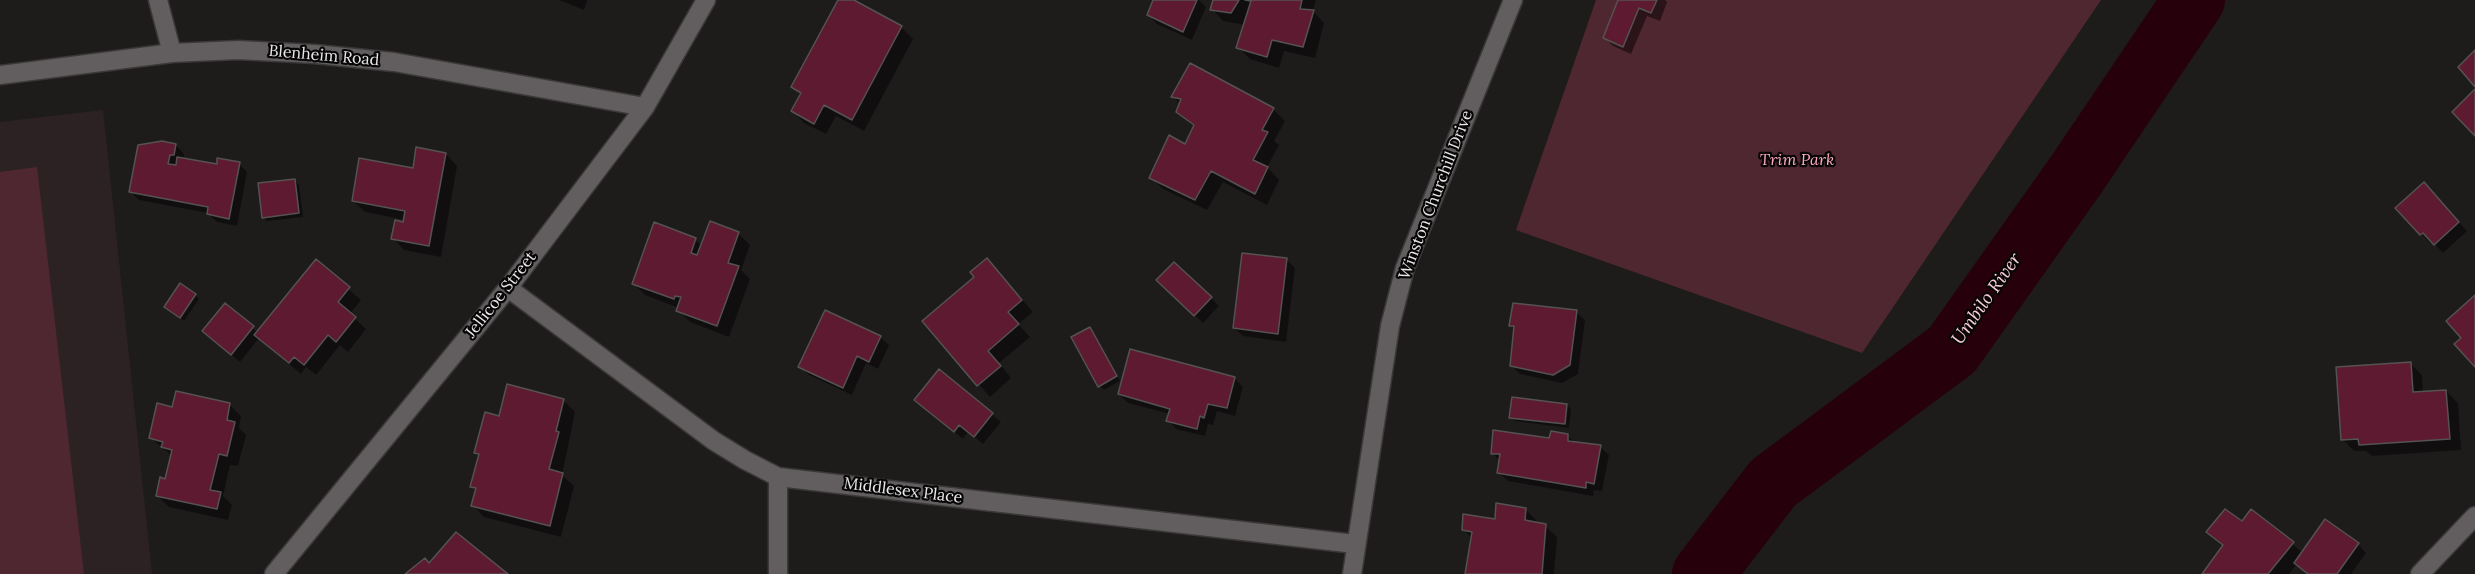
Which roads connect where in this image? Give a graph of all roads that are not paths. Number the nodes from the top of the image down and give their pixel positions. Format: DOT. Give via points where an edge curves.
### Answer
graph roads {
  1 [pos="158,0"];
  2 [pos="706,0"];
  3 [pos="1513,0"];
  4 [pos="172,53"];
  5 [pos="0,75"];
  6 [pos="645,107"];
  7 [pos="508,288"];
  8 [pos="778,477"];
  9 [pos="2475,516"];
  10 [pos="1355,544"];
  11 [pos="274,574"];
  12 [pos="778,574"];
  13 [pos="1352,574"];
  14 [pos="2420,574"];
  1 -- 4 [label="street"];
  2 -- 6 [label="street, Jellicoe Street"];
  3 -- 10 [label="street, Winston Churchill Drive" via="1405,268 1390,326"];
  4 -- 5 [label="street, Blenheim Road"];
  4 -- 6 [label="street, Blenheim Road" via="249,51 394,62"];
  6 -- 7 [label="street, Jellicoe Street"];
  7 -- 8 [label="street, Middlesex Place" via="714,441"];
  7 -- 11 [label="street, Jellicoe Street"];
  8 -- 10 [label="street, Middlesex Place"];
  8 -- 12 [label="street"];
  9 -- 14 [label="street"];
  10 -- 13 [label="street, Winston Churchill Drive"];
}
